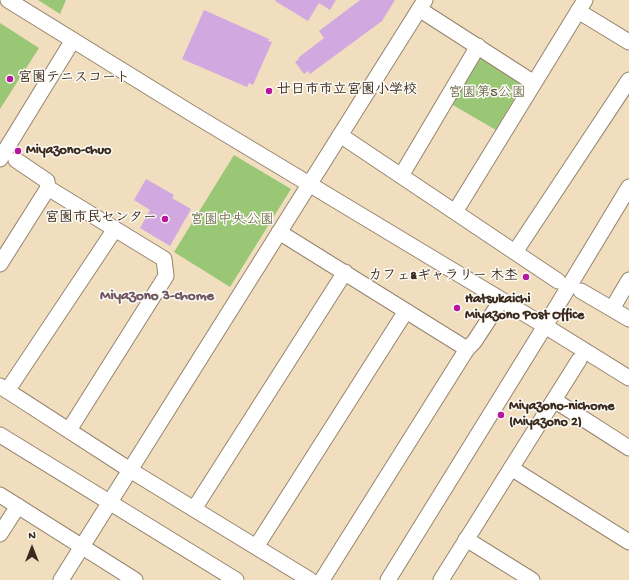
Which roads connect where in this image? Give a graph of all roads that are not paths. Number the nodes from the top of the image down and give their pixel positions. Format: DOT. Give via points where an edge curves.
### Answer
graph roads {
  1 [pos="8,0"];
  2 [pos="422,5"];
  3 [pos="582,6"];
  4 [pos="73,40"];
  5 [pos="629,42"];
  6 [pos="478,46"];
  7 [pos="629,80"];
  8 [pos="534,83"];
  9 [pos="340,135"];
  10 [pos="0,158"];
  11 [pos="16,160"];
  12 [pos="401,176"];
  13 [pos="309,184"];
  14 [pos="629,187"];
  15 [pos="48,188"];
  16 [pos="455,212"];
  17 [pos="115,229"];
  18 [pos="279,232"];
  19 [pos="515,252"];
  20 [pos="0,264"];
  21 [pos="345,272"];
  22 [pos="629,280"];
  23 [pos="558,281"];
  24 [pos="581,291"];
  25 [pos="497,307"];
  26 [pos="612,309"];
  27 [pos="406,311"];
  28 [pos="629,319"];
  29 [pos="545,326"];
  30 [pos="467,349"];
  31 [pos="579,360"];
  32 [pos="629,378"];
  33 [pos="4,388"];
  34 [pos="554,400"];
  35 [pos="69,430"];
  36 [pos="0,435"];
  37 [pos="629,448"];
  38 [pos="511,468"];
  39 [pos="130,470"];
  40 [pos="0,495"];
  41 [pos="109,503"];
  42 [pos="18,506"];
  43 [pos="194,509"];
  44 [pos="0,534"];
  45 [pos="466,539"];
  46 [pos="629,542"];
  47 [pos="82,547"];
  48 [pos="256,547"];
  49 [pos="61,580"];
  50 [pos="136,580"];
  51 [pos="236,580"];
  52 [pos="310,580"];
  53 [pos="322,580"];
  54 [pos="388,580"];
  55 [pos="441,580"];
  56 [pos="532,580"];
  1 -- 4 [label="street"];
  2 -- 6 [label="street"];
  2 -- 9 [label="street"];
  3 -- 5 [label="street"];
  3 -- 8 [label="street"];
  4 -- 10 [label="street"];
  4 -- 13 [label="street"];
  6 -- 8 [label="street"];
  6 -- 12 [label="street"];
  7 -- 19 [label="street"];
  8 -- 16 [label="street"];
  9 -- 12 [label="street"];
  9 -- 13 [label="street"];
  11 -- 15 [label="street" via="47,181"];
  12 -- 16 [label="street"];
  13 -- 18 [label="street"];
  13 -- 29 [label="street"];
  14 -- 29 [label="street"];
  15 -- 17 [label="street"];
  15 -- 20 [label="street"];
  16 -- 19 [label="street"];
  17 -- 33 [label="street"];
  17 -- 35 [label="street" via="164,259 166,276"];
  18 -- 21 [label="street"];
  18 -- 39 [label="street"];
  19 -- 23 [label="street"];
  21 -- 27 [label="street"];
  21 -- 43 [label="street"];
  22 -- 26 [label="street"];
  24 -- 26 [label="street"];
  25 -- 30 [label="street"];
  26 -- 28 [label="street"];
  27 -- 30 [label="street"];
  27 -- 48 [label="street"];
  29 -- 32 [label="street"];
  29 -- 54 [label="street"];
  30 -- 53 [label="street"];
  31 -- 34 [label="street"];
  33 -- 35 [label="street"];
  34 -- 37 [label="street"];
  34 -- 38 [label="street"];
  35 -- 39 [label="street"];
  36 -- 41 [label="street"];
  38 -- 45 [label="street"];
  38 -- 46 [label="street"];
  39 -- 41 [label="street"];
  39 -- 43 [label="street"];
  40 -- 42 [label="street"];
  41 -- 47 [label="street"];
  41 -- 51 [label="street"];
  42 -- 44 [label="street"];
  42 -- 47 [label="street"];
  43 -- 48 [label="street"];
  45 -- 55 [label="street"];
  45 -- 56 [label="street"];
  47 -- 49 [label="street"];
  47 -- 50 [label="street"];
  48 -- 52 [label="street"];
}
